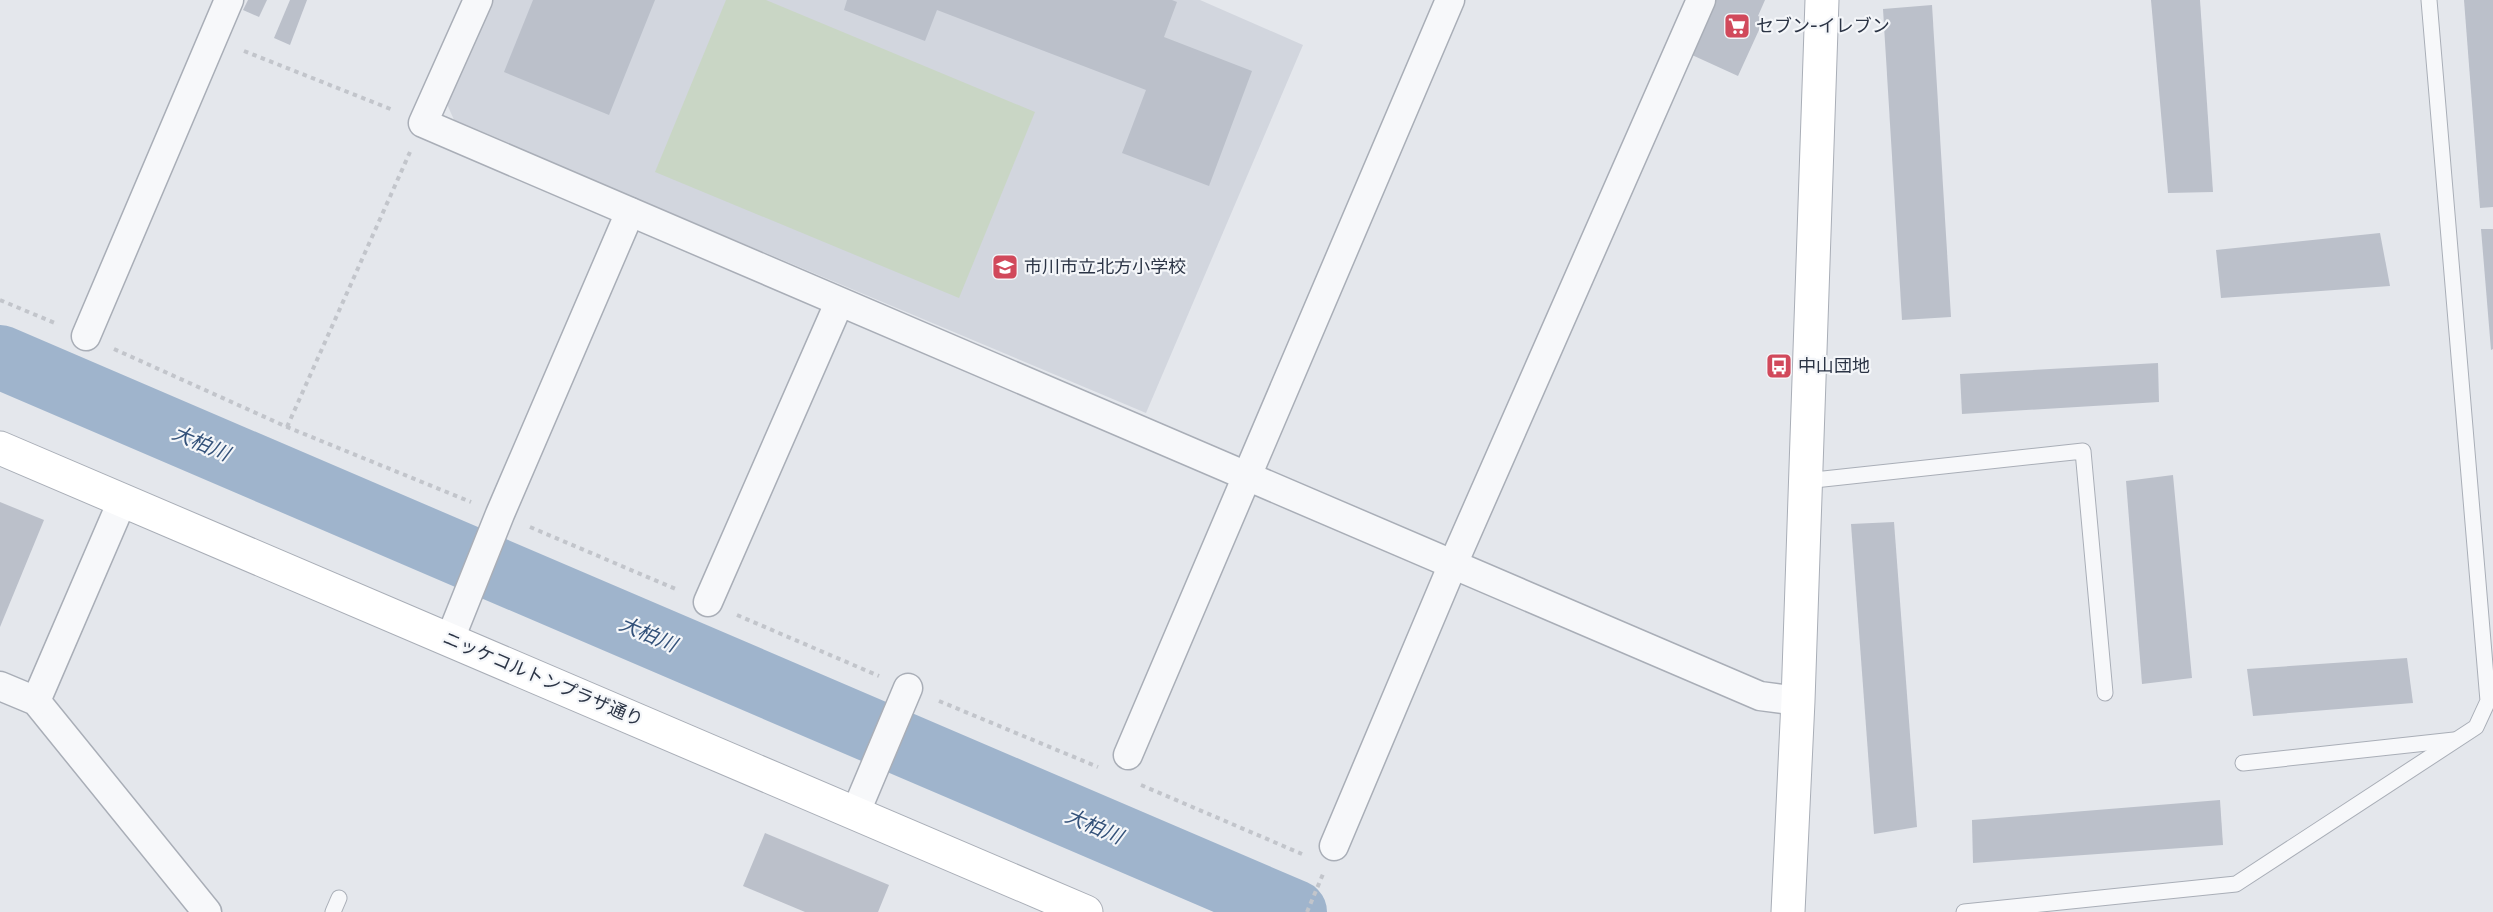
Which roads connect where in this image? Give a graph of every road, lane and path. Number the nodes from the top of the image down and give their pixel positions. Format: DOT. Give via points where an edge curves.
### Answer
graph roads {
  1 [pos="229,0"];
  2 [pos="478,0"];
  3 [pos="1450,0"];
  4 [pos="1701,0"];
  5 [pos="1822,0"];
  6 [pos="2429,0"];
  7 [pos="213,39"];
  8 [pos="423,123"];
  9 [pos="630,212"];
  10 [pos="0,300"];
  11 [pos="839,303"];
  12 [pos="86,336"];
  13 [pos="287,428"];
  14 [pos="0,448"];
  15 [pos="1247,476"];
  16 [pos="1805,481"];
  17 [pos="123,499"];
  18 [pos="500,514"];
  19 [pos="1453,564"];
  20 [pos="708,602"];
  21 [pos="450,639"];
  22 [pos="0,686"];
  23 [pos="908,688"];
  24 [pos="2105,693"];
  25 [pos="36,701"];
  26 [pos="1798,701"];
  27 [pos="2457,740"];
  28 [pos="2243,764"];
  29 [pos="1122,769"];
  30 [pos="855,814"];
  31 [pos="1305,855"];
  32 [pos="1331,855"];
  33 [pos="207,912"];
  34 [pos="1086,912"];
  35 [pos="1307,912"];
  36 [pos="1788,912"];
  37 [pos="1964,912"];
  1 -- 7 [label="street"];
  2 -- 8 [label="street"];
  3 -- 15 [label="street"];
  4 -- 19 [label="street"];
  5 -- 16 [label="street"];
  6 -- 27 [label="lane" via="2488,701 2476,728"];
  7 -- 8 [label="path"];
  7 -- 12 [label="street"];
  8 -- 9 [label="street"];
  8 -- 13 [label="path"];
  9 -- 11 [label="street"];
  9 -- 18 [label="street"];
  10 -- 12 [label="path"];
  11 -- 15 [label="street"];
  11 -- 20 [label="street"];
  12 -- 13 [label="path"];
  13 -- 18 [label="path"];
  14 -- 17 [label="street, ニッケコルトンプラザ通り"];
  15 -- 19 [label="street"];
  15 -- 29 [label="street"];
  16 -- 24 [label="lane" via="2083,451"];
  16 -- 26 [label="street"];
  17 -- 21 [label="street, ニッケコルトンプラザ通り"];
  17 -- 25 [label="street"];
  18 -- 20 [label="path"];
  18 -- 21 [label="street"];
  19 -- 26 [label="street" via="1760,696"];
  19 -- 32 [label="street"];
  20 -- 23 [label="path"];
  21 -- 30 [label="street, ニッケコルトンプラザ通り"];
  22 -- 25 [label="street"];
  23 -- 29 [label="path"];
  23 -- 30 [label="street"];
  25 -- 33 [label="street"];
  26 -- 36 [label="street"];
  27 -- 28 [label="lane"];
  27 -- 37 [label="lane" via="2236,884"];
  29 -- 31 [label="path"];
  30 -- 34 [label="street, ニッケコルトンプラザ通り"];
  32 -- 35 [label="path"];
}
